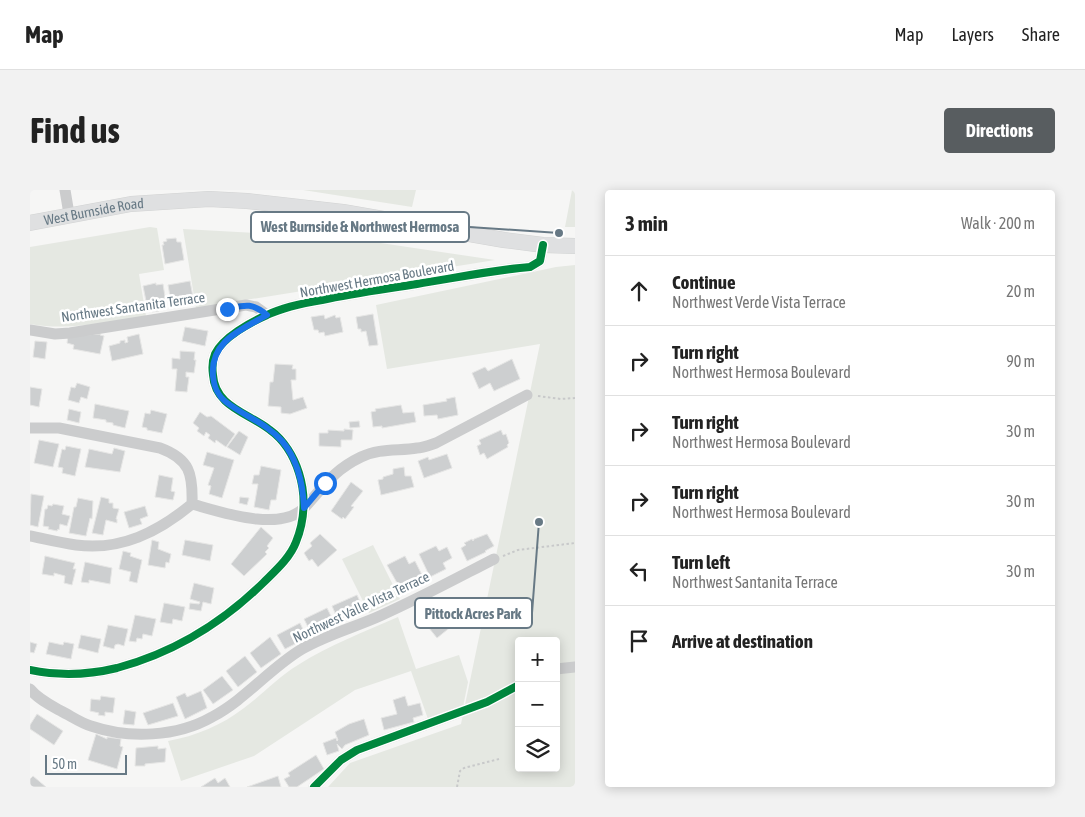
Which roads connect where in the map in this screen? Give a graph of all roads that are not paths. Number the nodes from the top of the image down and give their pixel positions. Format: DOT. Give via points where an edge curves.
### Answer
graph roads {
  1 [pos="65,190"];
  2 [pos="68,214"];
  3 [pos="30,223"];
  4 [pos="543,245"];
  5 [pos="575,246"];
  6 [pos="267,315"];
  7 [pos="30,330"];
  8 [pos="528,396"];
  9 [pos="30,428"];
  10 [pos="192,504"];
  11 [pos="304,508"];
  12 [pos="30,536"];
  13 [pos="494,559"];
  14 [pos="575,667"];
  15 [pos="560,669"];
  16 [pos="30,670"];
  17 [pos="515,687"];
  18 [pos="30,689"];
  19 [pos="314,787"];
  1 -- 2 [label="street"];
  2 -- 3 [label="main road, West Burnside Road"];
  2 -- 4 [label="main road, West Burnside Road" via="132,204 247,200 343,212"];
  4 -- 5 [label="main road, West Burnside Road"];
  4 -- 6 [label="street, Northwest Hermosa Boulevard" via="540,261 530,267 334,298"];
  6 -- 7 [label="street, Northwest Santanita Terrace" via="246,305 70,334"];
  6 -- 11 [label="street, Northwest Hermosa Boulevard" via="229,336 221,344 212,366 214,384 221,397 261,423 283,443 296,462"];
  8 -- 11 [label="street" via="436,443 419,448 387,450 352,461 337,471"];
  9 -- 10 [label="street" via="59,428 160,448 179,456 188,470 193,490"];
  10 -- 11 [label="street" via="266,519 288,516"];
  10 -- 12 [label="street" via="148,534 118,543 84,546"];
  11 -- 16 [label="street, Northwest Hermosa Boulevard" via="296,543 285,560 232,611 193,637 166,651 93,673 69,675"];
  13 -- 18 [label="street, Northwest Valle Vista Terrace" via="382,616 302,649 235,703 192,726 145,734 107,730 77,720 48,704"];
  14 -- 15 [label="street"];
  17 -- 19 [label="street" via="487,702 348,754"];
}
